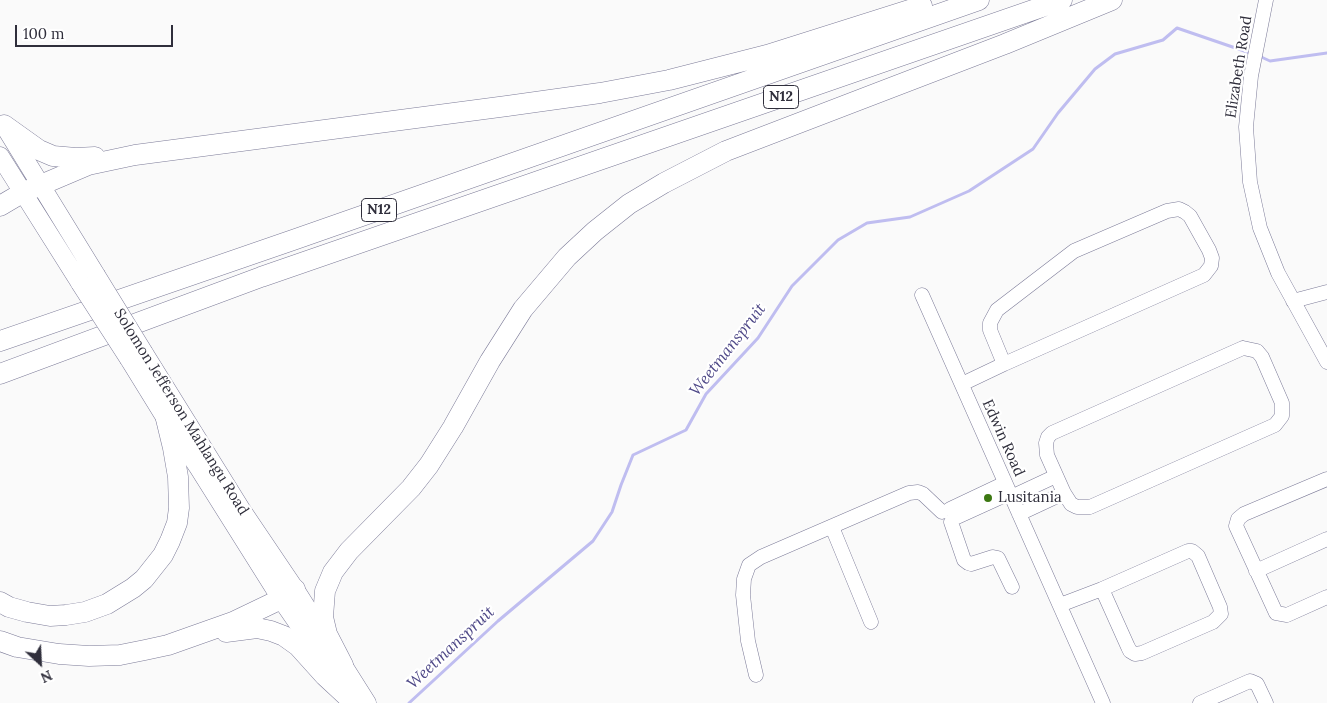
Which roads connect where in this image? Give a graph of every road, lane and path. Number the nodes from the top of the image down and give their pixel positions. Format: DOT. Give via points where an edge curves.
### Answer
graph roads {
  1 [pos="940,0"];
  2 [pos="979,0"];
  3 [pos="1062,0"];
  4 [pos="1112,0"];
  5 [pos="1266,0"];
  6 [pos="2,121"];
  7 [pos="0,156"];
  8 [pos="135,156"];
  9 [pos="41,186"];
  10 [pos="22,194"];
  11 [pos="0,206"];
  12 [pos="261,277"];
  13 [pos="88,279"];
  14 [pos="1327,292"];
  15 [pos="922,296"];
  16 [pos="1293,301"];
  17 [pos="0,341"];
  18 [pos="137,356"];
  19 [pos="1327,362"];
  20 [pos="1004,364"];
  21 [pos="0,374"];
  22 [pos="0,382"];
  23 [pos="962,384"];
  24 [pos="166,419"];
  25 [pos="1056,476"];
  26 [pos="1327,480"];
  27 [pos="1009,491"];
  28 [pos="1064,493"];
  29 [pos="1019,514"];
  30 [pos="950,515"];
  31 [pos="832,527"];
  32 [pos="1327,539"];
  33 [pos="1256,571"];
  34 [pos="1012,586"];
  35 [pos="1102,589"];
  36 [pos="288,594"];
  37 [pos="1327,598"];
  38 [pos="0,602"];
  39 [pos="1060,606"];
  40 [pos="871,622"];
  41 [pos="0,641"];
  42 [pos="168,645"];
  43 [pos="343,665"];
  44 [pos="756,675"];
  45 [pos="360,702"];
  46 [pos="1103,703"];
  47 [pos="1200,703"];
  48 [pos="1266,703"];
  1 -- 8 [label="highway" via="767,55 669,80 600,93"];
  2 -- 17 [label="highway, N12"];
  3 -- 12 [label="highway, N12"];
  4 -- 43 [label="highway" via="726,151 629,204 595,231 567,257 523,309 429,465 333,572 325,592 323,617 327,634"];
  5 -- 16 [label="street, Elizabeth Road" via="1251,76 1247,156 1254,204 1268,251"];
  6 -- 8 [label="highway" via="39,150 53,156"];
  6 -- 9 [label="main road, Solomon Jefferson Mahlangu Road"];
  7 -- 10 [label="main road, Solomon Jefferson Mahlangu Road"];
  8 -- 9 [label="highway" via="88,165"];
  9 -- 10 [label="highway"];
  9 -- 13 [label="main road, Solomon Jefferson Mahlangu Road"];
  10 -- 11 [label="highway"];
  10 -- 13 [label="main road, Solomon Jefferson Mahlangu Road"];
  12 -- 21 [label="highway, N12"];
  12 -- 22 [label="highway" via="212,302"];
  13 -- 18 [label="main road, Solomon Jefferson Mahlangu Road, bridge"];
  14 -- 16 [label="street"];
  15 -- 23 [label="street, Edwin Road"];
  16 -- 19 [label="street, Elizabeth Road"];
  18 -- 24 [label="main road, Solomon Jefferson Mahlangu Road"];
  18 -- 36 [label="main road, Solomon Jefferson Mahlangu Road" via="241,509"];
  20 -- 20 [label="street" via="1204,275 1211,266 1212,258 1190,216 1179,209 1167,211 1074,251 997,310 990,330"];
  20 -- 23 [label="street"];
  23 -- 27 [label="street, Edwin Road"];
  24 -- 36 [label="main road, Solomon Jefferson Mahlangu Road"];
  24 -- 38 [label="highway" via="178,477 177,523 163,555 144,579 107,604 85,612 50,616 8,607"];
  25 -- 27 [label="street"];
  25 -- 28 [label="street"];
  25 -- 28 [label="street" via="1045,448 1052,433 1243,348 1262,357 1282,403 1282,416 1275,425 1090,507 1071,504"];
  26 -- 33 [label="street" via="1238,519 1237,530"];
  27 -- 29 [label="street, Edwin Road"];
  27 -- 30 [label="street"];
  28 -- 29 [label="street"];
  29 -- 39 [label="street, Edwin Road"];
  30 -- 31 [label="street" via="923,494 914,492"];
  30 -- 34 [label="street" via="964,560 971,564 993,556 998,558"];
  31 -- 40 [label="street"];
  31 -- 44 [label="street" via="749,565 743,595"];
  32 -- 33 [label="street"];
  33 -- 37 [label="street" via="1279,615 1288,615"];
  35 -- 35 [label="street" via="1192,551 1200,560 1221,614 1213,622 1136,654 1130,651"];
  35 -- 39 [label="street"];
  36 -- 42 [label="highway" via="233,622"];
  36 -- 43 [label="main road, Solomon Jefferson Mahlangu Road"];
  36 -- 45 [label="main road, Solomon Jefferson Mahlangu Road"];
  39 -- 46 [label="street, Edwin Road"];
  41 -- 42 [label="highway" via="59,654 89,656"];
  42 -- 45 [label="highway" via="245,629 271,631 298,646 326,676"];
  43 -- 45 [label="main road, Solomon Jefferson Mahlangu Road"];
  47 -- 48 [label="street" via="1250,681 1257,684"];
}
